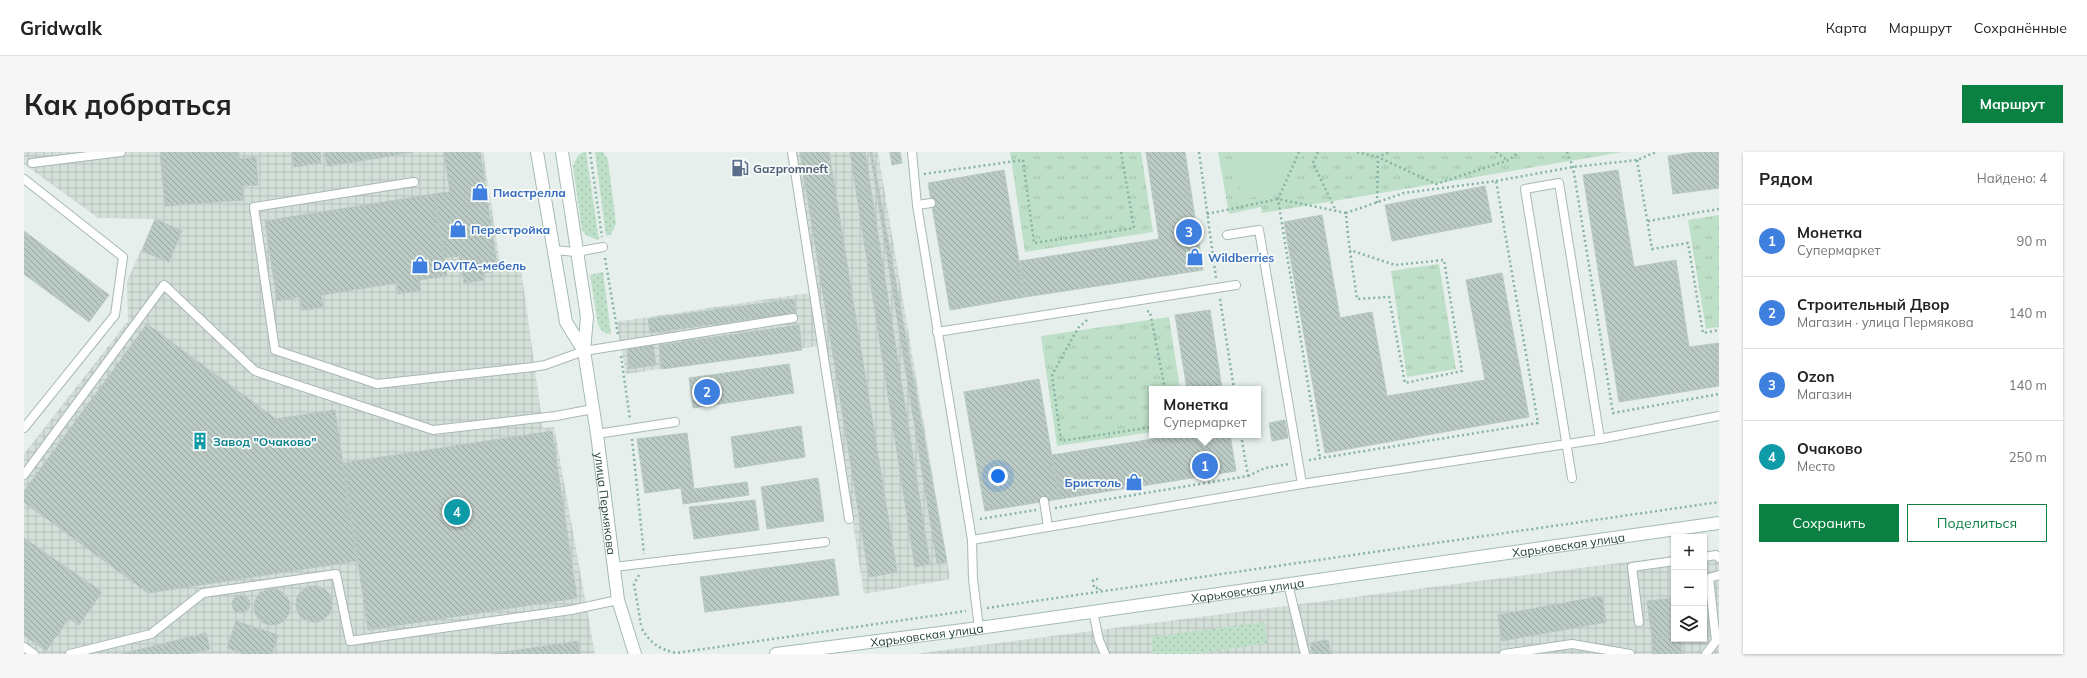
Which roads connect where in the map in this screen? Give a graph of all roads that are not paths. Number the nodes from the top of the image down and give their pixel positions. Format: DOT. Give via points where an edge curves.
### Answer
graph roads {
  1 [pos="122,152"];
  2 [pos="537,152"];
  3 [pos="562,152"];
  4 [pos="792,152"];
  5 [pos="912,152"];
  6 [pos="32,163"];
  7 [pos="24,179"];
  8 [pos="414,182"];
  9 [pos="931,203"];
  10 [pos="917,205"];
  11 [pos="1227,235"];
  12 [pos="603,247"];
  13 [pos="554,250"];
  14 [pos="576,252"];
  15 [pos="1236,285"];
  16 [pos="794,318"];
  17 [pos="937,332"];
  18 [pos="584,350"];
  19 [pos="593,408"];
  20 [pos="1719,416"];
  21 [pos="675,422"];
  22 [pos="24,428"];
  23 [pos="597,434"];
  24 [pos="1600,439"];
  25 [pos="1566,445"];
  26 [pos="24,475"];
  27 [pos="1572,478"];
  28 [pos="1302,484"];
  29 [pos="1045,505"];
  30 [pos="849,519"];
  31 [pos="1719,523"];
  32 [pos="1048,527"];
  33 [pos="972,540"];
  34 [pos="825,542"];
  35 [pos="1707,556"];
  36 [pos="1719,558"];
  37 [pos="1671,561"];
  38 [pos="614,567"];
  39 [pos="1719,575"];
  40 [pos="1288,584"];
  41 [pos="618,600"];
  42 [pos="1092,612"];
  43 [pos="1639,622"];
  44 [pos="979,628"];
  45 [pos="24,647"];
  46 [pos="34,654"];
  47 [pos="70,654"];
  48 [pos="634,654"];
  49 [pos="776,654"];
  50 [pos="1105,654"];
  51 [pos="1305,654"];
  52 [pos="1504,654"];
  53 [pos="1630,654"];
  54 [pos="1706,654"];
  1 -- 6 [label="lane"];
  2 -- 13 [label="street, улица Пермякова"];
  3 -- 14 [label="street, улица Пермякова"];
  4 -- 30 [label="lane"];
  5 -- 10 [label="lane"];
  7 -- 22 [label="lane" via="123,257 114,315"];
  8 -- 18 [label="lane" via="254,207 275,350 377,384 545,365"];
  9 -- 10 [label="lane"];
  10 -- 17 [label="lane"];
  11 -- 28 [label="lane" via="1259,230"];
  12 -- 14 [label="lane"];
  13 -- 14 [label="lane"];
  13 -- 18 [label="street, улица Пермякова" via="566,322"];
  14 -- 18 [label="street, улица Пермякова" via="586,317"];
  15 -- 17 [label="lane"];
  16 -- 18 [label="lane"];
  17 -- 33 [label="lane"];
  18 -- 19 [label="street, улица Пермякова"];
  19 -- 23 [label="street, улица Пермякова"];
  19 -- 26 [label="lane" via="556,416 433,430 255,371 164,285"];
  20 -- 24 [label="lane"];
  21 -- 23 [label="lane"];
  23 -- 38 [label="street, улица Пермякова"];
  24 -- 25 [label="lane"];
  24 -- 25 [label="lane" via="1559,183 1525,189"];
  25 -- 27 [label="lane"];
  25 -- 28 [label="lane"];
  28 -- 32 [label="lane"];
  29 -- 32 [label="lane"];
  31 -- 40 [label="street, Харьковская улица"];
  32 -- 33 [label="lane"];
  33 -- 44 [label="lane" via="973,579"];
  34 -- 38 [label="lane"];
  35 -- 36 [label="lane" via="1716,555"];
  37 -- 43 [label="lane" via="1632,567"];
  38 -- 41 [label="street, улица Пермякова"];
  39 -- 54 [label="lane" via="1709,578 1716,641"];
  40 -- 42 [label="street, Харьковская улица"];
  40 -- 51 [label="lane"];
  41 -- 47 [label="lane" via="571,610 350,641 336,574 203,593 151,634"];
  41 -- 48 [label="street, улица Пермякова"];
  42 -- 44 [label="street, Харьковская улица"];
  42 -- 50 [label="lane"];
  44 -- 49 [label="street, Харьковская улица"];
  45 -- 46 [label="lane"];
  52 -- 53 [label="lane" via="1572,644"];
}
